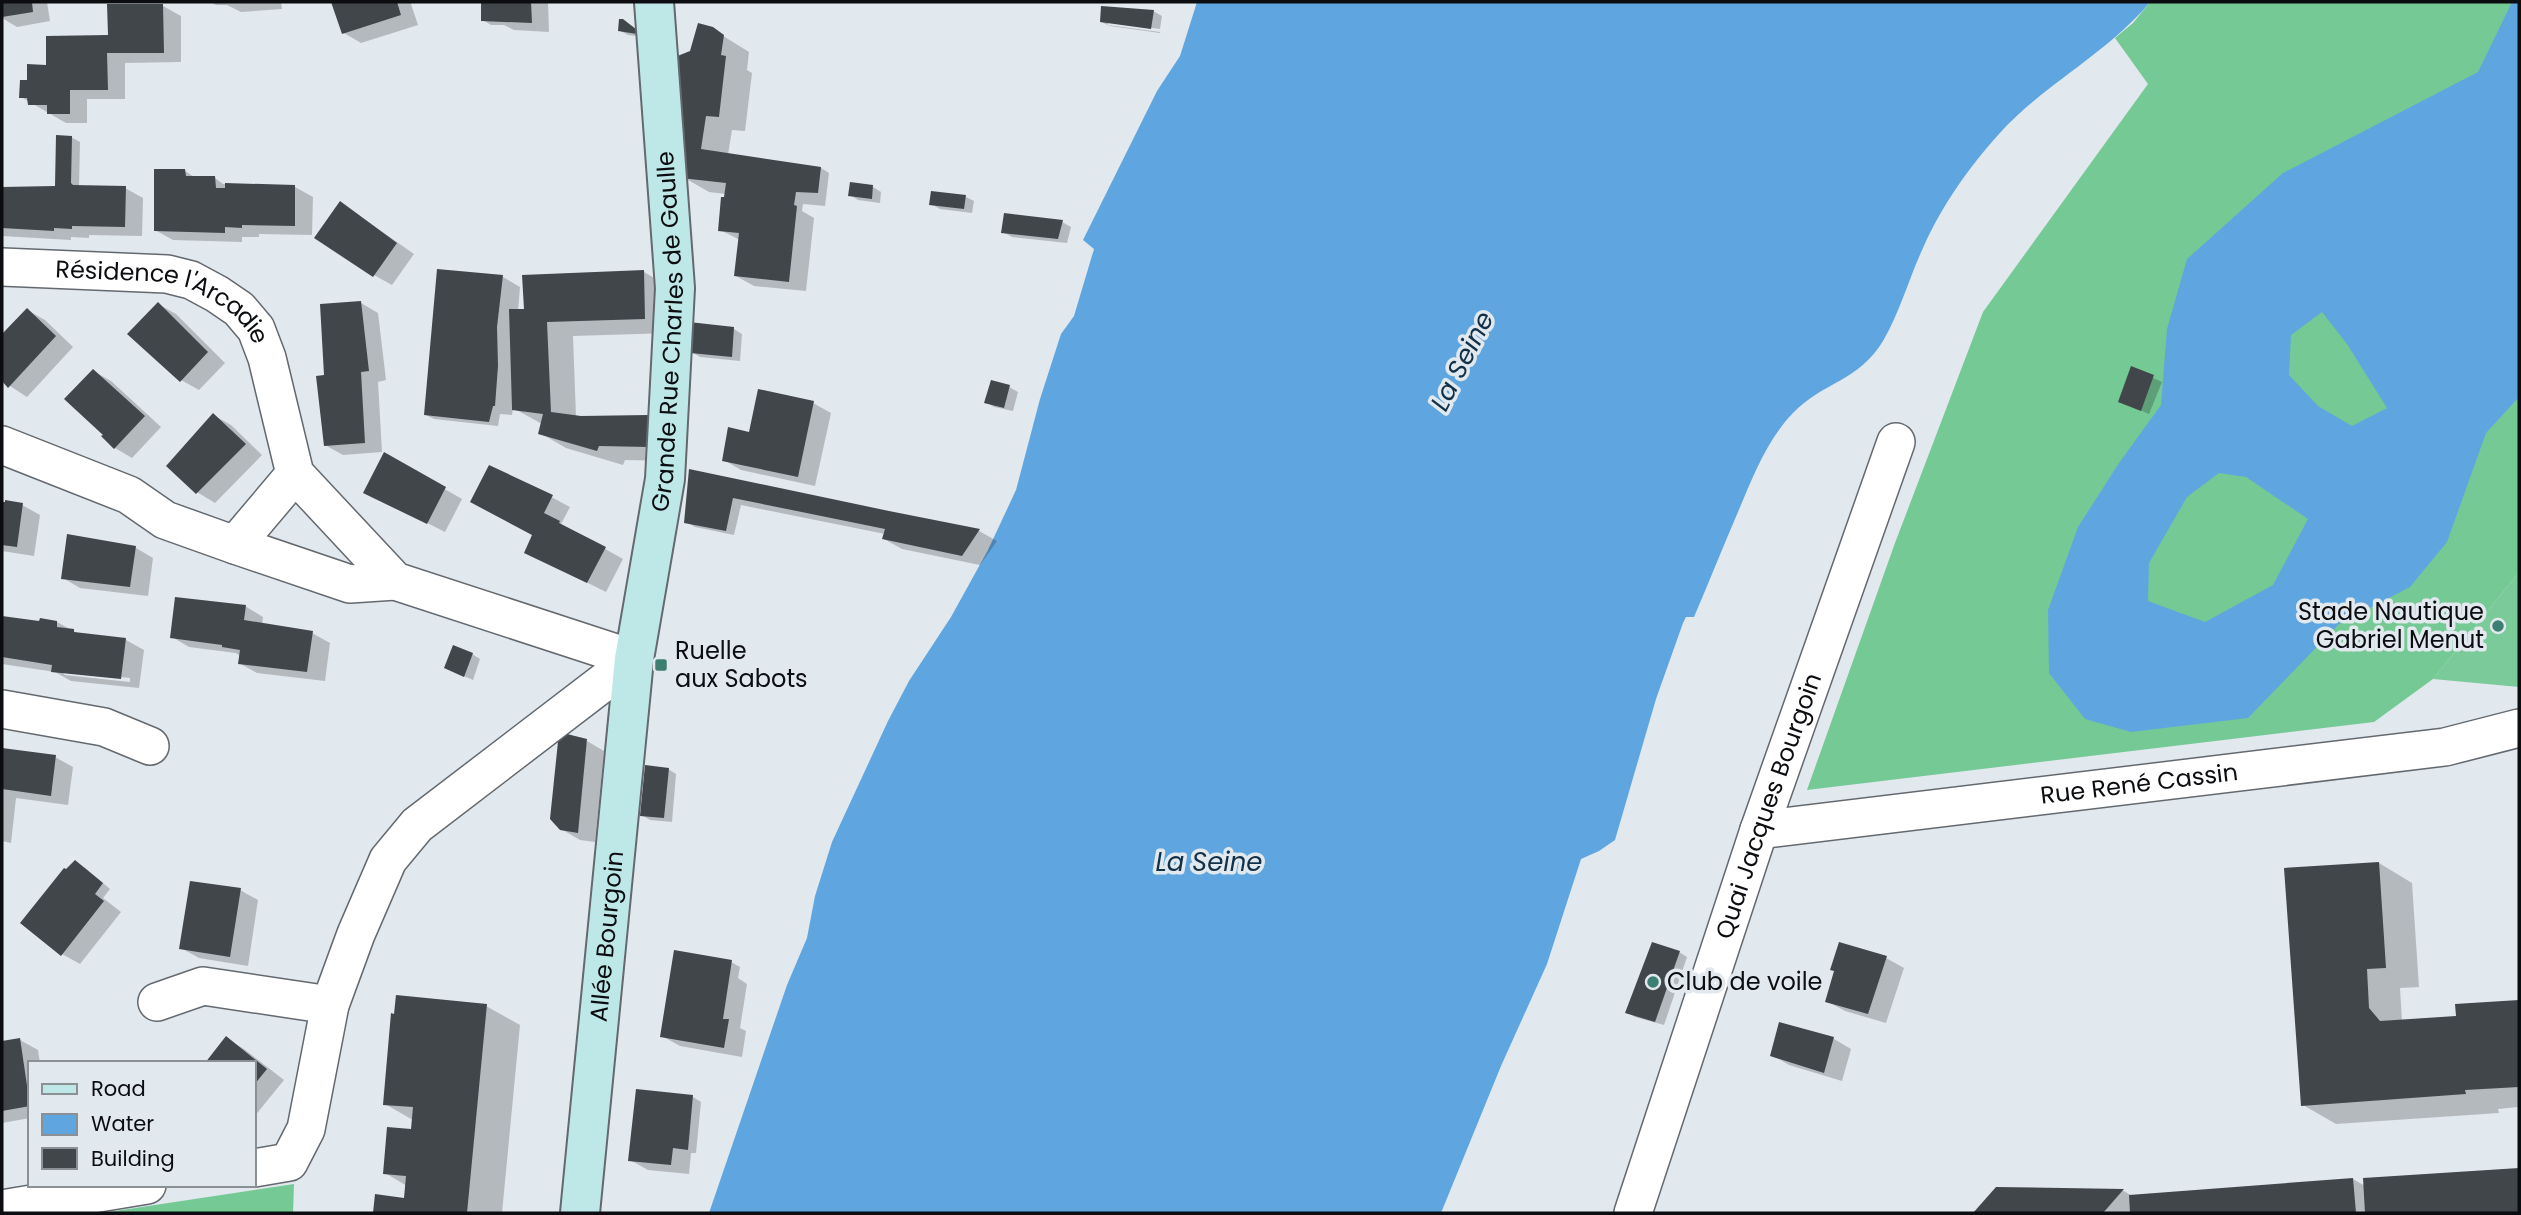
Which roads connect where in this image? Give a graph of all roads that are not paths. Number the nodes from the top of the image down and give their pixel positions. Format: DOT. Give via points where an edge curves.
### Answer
graph roads {
  1 [pos="654,2"];
  2 [pos="2,267"];
  3 [pos="1896,442"];
  4 [pos="2,445"];
  5 [pos="296,474"];
  6 [pos="235,545"];
  7 [pos="396,581"];
  8 [pos="634,659"];
  9 [pos="2,709"];
  10 [pos="2519,728"];
  11 [pos="149,746"];
  12 [pos="1759,830"];
  13 [pos="157,1002"];
  14 [pos="330,1005"];
  15 [pos="256,1168"];
  16 [pos="135,1187"];
  17 [pos="2,1209"];
  18 [pos="580,1213"];
  19 [pos="1633,1213"];
  1 -- 8 [label="street, Grande Rue Charles de Gaulle" via="675,288 665,479"];
  2 -- 5 [label="street, Résidence l'Arcadie" via="167,274 191,280 239,309 257,330 267,358"];
  3 -- 12 [label="street, Quai Jacques Bourgoin"];
  4 -- 6 [label="street, Résidence l'Arcadie" via="129,495 165,520"];
  5 -- 6 [label="street"];
  5 -- 7 [label="street, Résidence l'Arcadie"];
  6 -- 7 [label="street, Résidence l'Arcadie" via="349,584"];
  7 -- 8 [label="street, Résidence l'Arcadie"];
  8 -- 14 [label="street" via="418,825 388,860"];
  8 -- 18 [label="street, Allée Bourgoin"];
  9 -- 11 [label="street" via="104,727"];
  10 -- 12 [label="street, Rue René Cassin" via="2445,747"];
  12 -- 19 [label="street, Quai Jacques Bourgoin"];
  13 -- 14 [label="street" via="203,986"];
  14 -- 15 [label="street" via="306,1129 289,1162"];
  16 -- 17 [label="street"];
}
